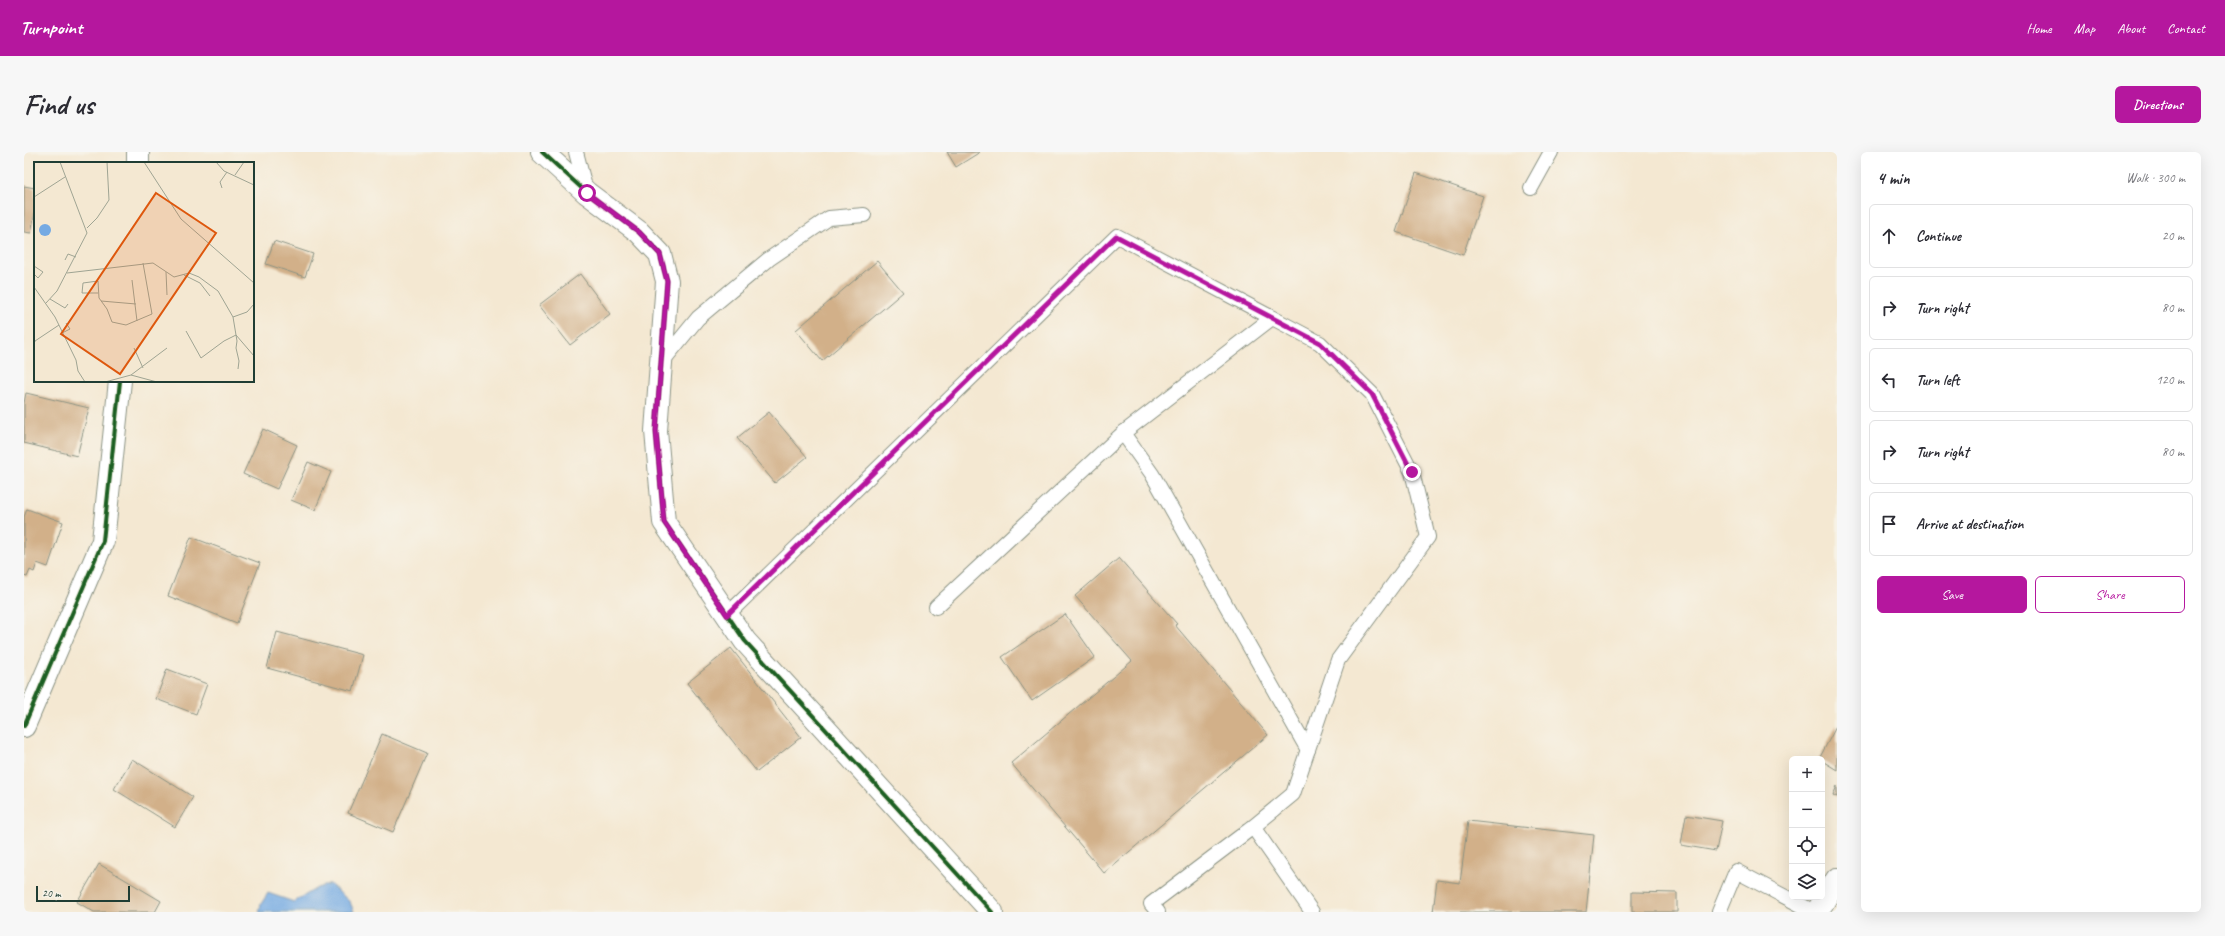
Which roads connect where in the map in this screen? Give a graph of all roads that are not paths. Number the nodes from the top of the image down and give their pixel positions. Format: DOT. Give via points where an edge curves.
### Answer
graph roads {
  1 [pos="542,152"];
  2 [pos="576,152"];
  3 [pos="1552,152"];
  4 [pos="1531,188"];
  5 [pos="587,193"];
  6 [pos="864,214"];
  7 [pos="1272,318"];
  8 [pos="660,364"];
  9 [pos="120,382"];
  10 [pos="1123,434"];
  11 [pos="936,607"];
  12 [pos="727,615"];
  13 [pos="24,726"];
  14 [pos="1308,750"];
  15 [pos="1253,827"];
  16 [pos="1837,879"];
  17 [pos="992,912"];
  18 [pos="1158,912"];
  19 [pos="1312,912"];
  20 [pos="1719,912"];
  21 [pos="1814,912"];
  22 [pos="1817,912"];
  1 -- 5 [label="street"];
  2 -- 5 [label="lane"];
  3 -- 4 [label="lane"];
  5 -- 8 [label="street" via="639,232 660,254 667,281"];
  6 -- 8 [label="lane" via="829,218 769,260 698,318"];
  7 -- 10 [label="lane"];
  7 -- 12 [label="lane" via="1116,236"];
  7 -- 14 [label="lane" via="1320,343 1372,394 1412,472 1428,537 1338,660"];
  8 -- 12 [label="street" via="656,431 664,522"];
  9 -- 13 [label="street" via="103,541"];
  10 -- 11 [label="lane"];
  10 -- 14 [label="lane" via="1152,474"];
  12 -- 17 [label="street" via="745,641"];
  14 -- 15 [label="lane" via="1292,794"];
  15 -- 18 [label="lane" via="1151,904"];
  15 -- 19 [label="lane"];
  16 -- 22 [label="street"];
  20 -- 21 [label="lane" via="1736,871"];
}
